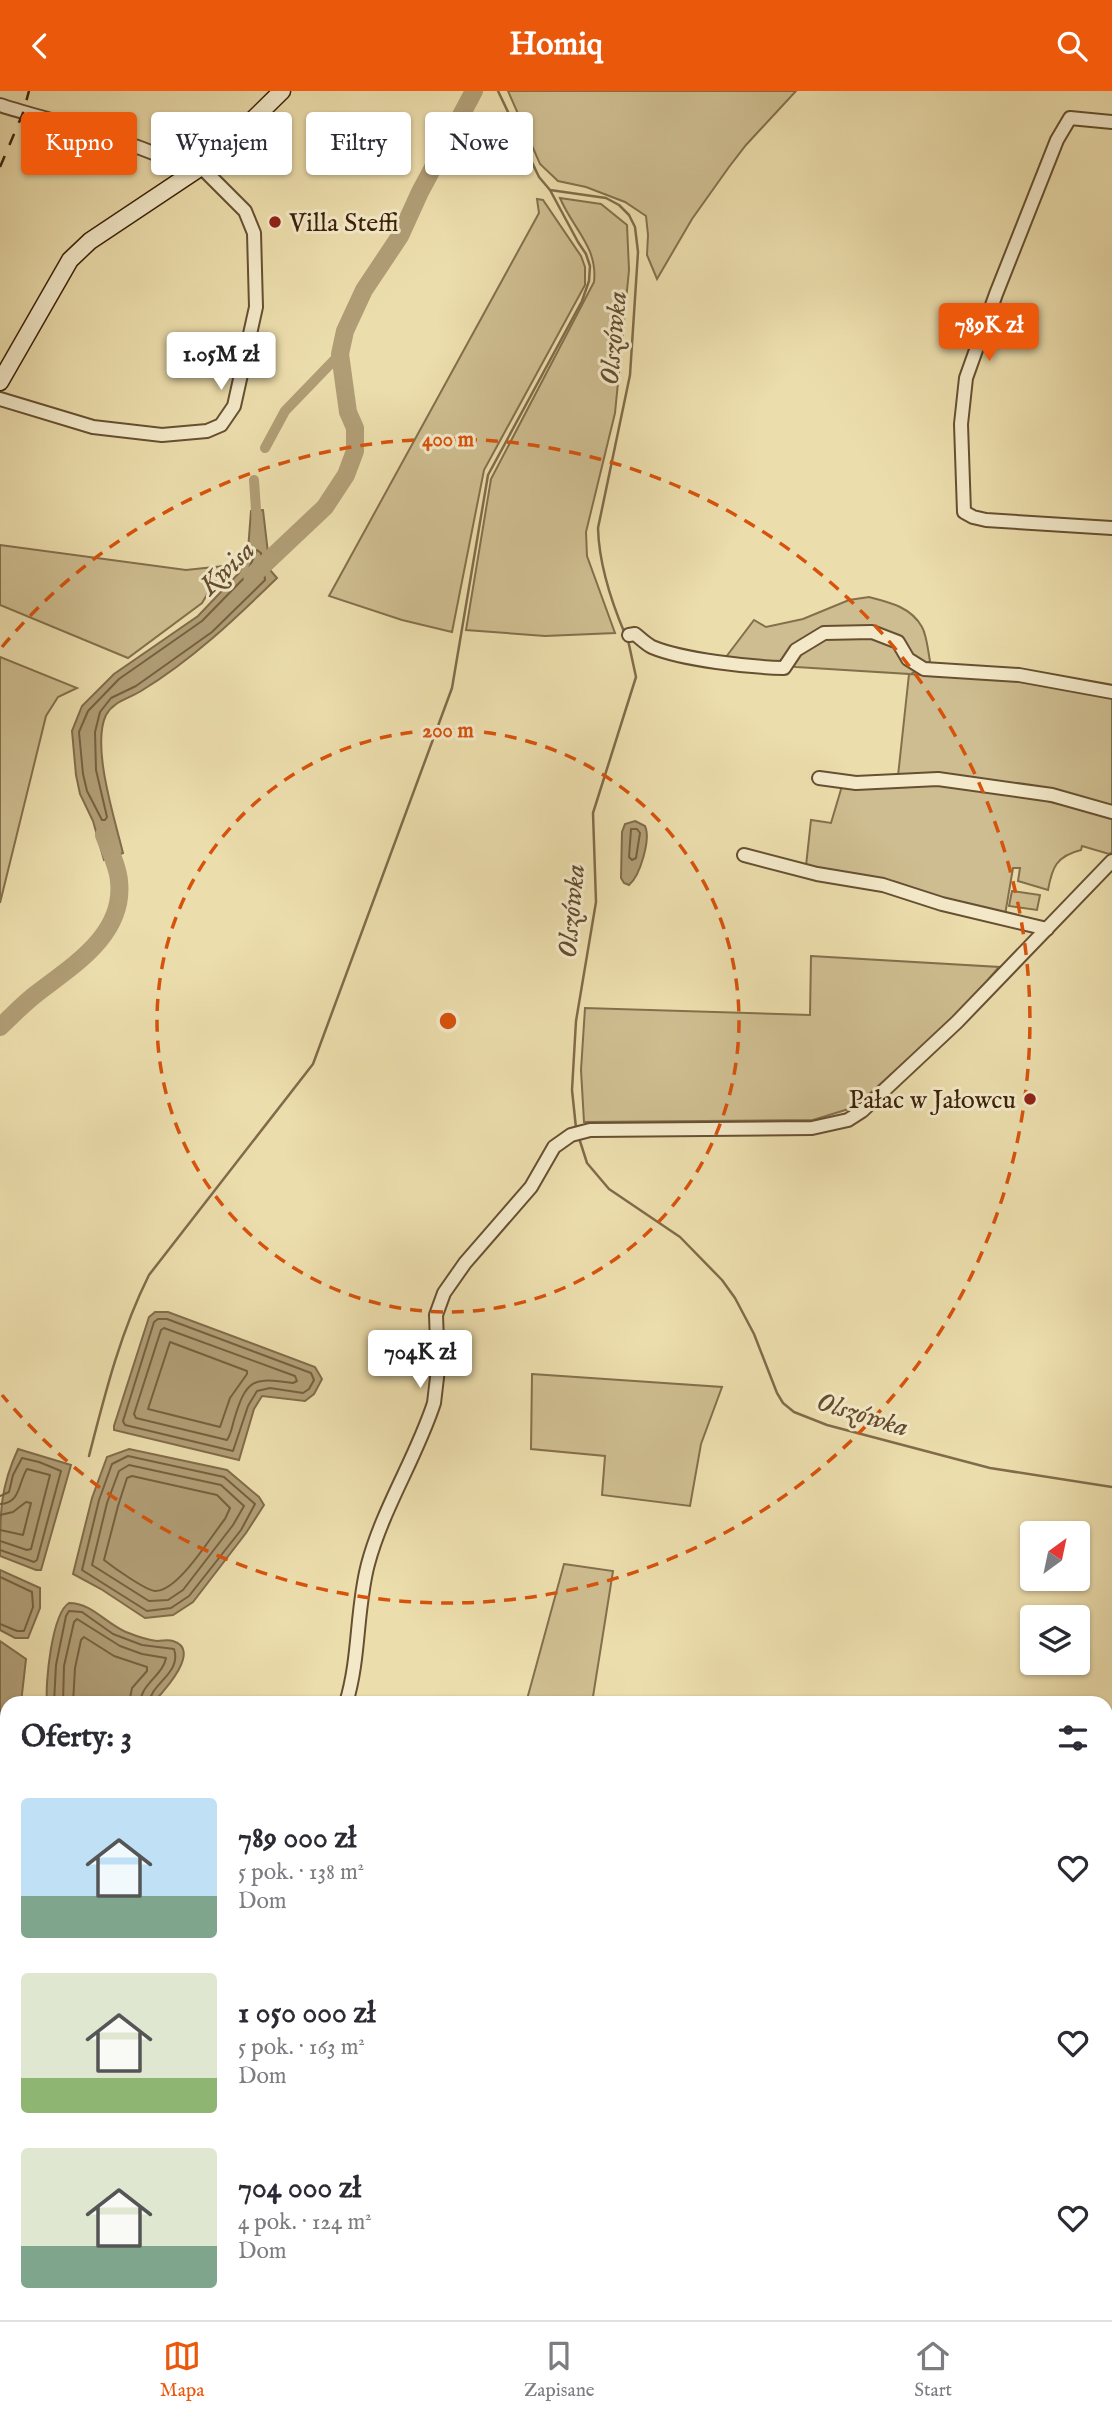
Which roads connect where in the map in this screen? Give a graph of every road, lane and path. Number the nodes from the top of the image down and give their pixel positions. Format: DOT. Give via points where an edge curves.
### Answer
graph roads {
  1 [pos="282,91"];
  2 [pos="0,105"];
  3 [pos="261,112"];
  4 [pos="1112,122"];
  5 [pos="151,153"];
  6 [pos="189,175"];
  7 [pos="200,175"];
  8 [pos="0,382"];
  9 [pos="0,400"];
  10 [pos="1112,528"];
  11 [pos="629,635"];
  12 [pos="1112,692"];
  13 [pos="819,778"];
  14 [pos="1112,812"];
  15 [pos="744,855"];
  16 [pos="1112,861"];
  17 [pos="1047,929"];
  18 [pos="348,1696"];
  1 -- 3 [label="main road"];
  2 -- 5 [label="street"];
  4 -- 10 [label="street" via="1070,118 1057,140 966,378 961,436 964,512 986,520"];
  6 -- 8 [label="main road" via="90,241 70,260"];
  7 -- 9 [label="street" via="245,211 254,233 256,307 234,406 221,425 207,431 162,435 93,427"];
  11 -- 12 [label="street" via="635,633 649,646 672,654 784,668 796,650 824,633 872,632 898,642 908,659 924,669 1019,675"];
  13 -- 14 [label="street" via="856,783 938,779 1052,795"];
  15 -- 17 [label="street" via="883,885"];
  16 -- 17 [label="street"];
  17 -- 18 [label="street" via="957,1022 848,1120 812,1128 590,1130 571,1135 554,1147 531,1187 465,1263 439,1304 434,1403 371,1554"];
}
